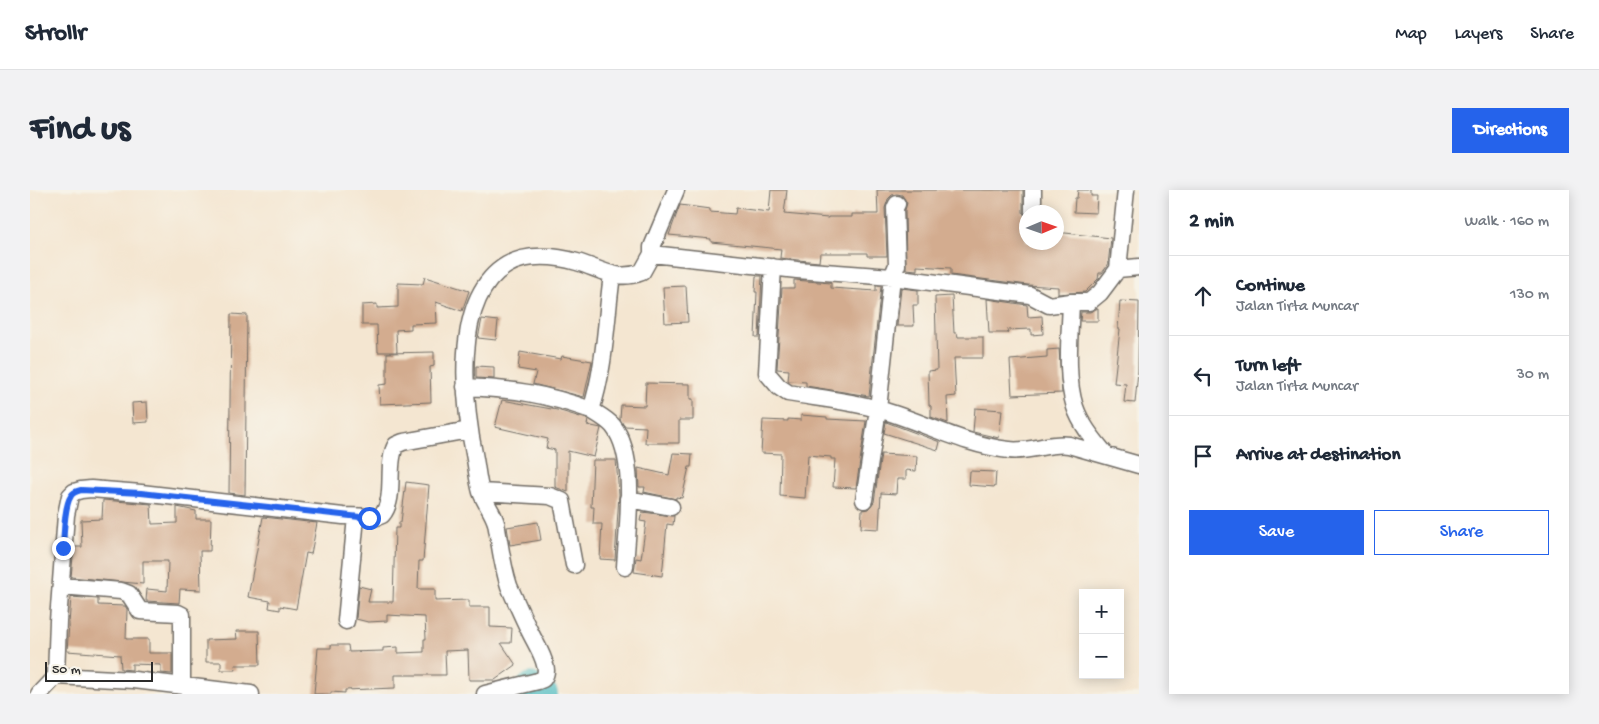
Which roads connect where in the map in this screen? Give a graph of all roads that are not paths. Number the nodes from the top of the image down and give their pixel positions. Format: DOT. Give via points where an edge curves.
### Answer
graph roads {
  1 [pos="676,190"];
  2 [pos="1033,190"];
  3 [pos="1126,190"];
  4 [pos="897,204"];
  5 [pos="1033,205"];
  6 [pos="652,254"];
  7 [pos="772,267"];
  8 [pos="1139,267"];
  9 [pos="1118,268"];
  10 [pos="612,275"];
  11 [pos="892,277"];
  12 [pos="1071,302"];
  13 [pos="465,386"];
  14 [pos="878,409"];
  15 [pos="591,410"];
  16 [pos="469,430"];
  17 [pos="1106,455"];
  18 [pos="1139,466"];
  19 [pos="481,492"];
  20 [pos="628,499"];
  21 [pos="864,500"];
  22 [pos="671,507"];
  23 [pos="356,517"];
  24 [pos="574,565"];
  25 [pos="625,567"];
  26 [pos="61,586"];
  27 [pos="346,621"];
  28 [pos="56,676"];
  29 [pos="182,685"];
  30 [pos="39,694"];
  31 [pos="252,694"];
  32 [pos="485,694"];
  1 -- 6 [label="street"];
  2 -- 5 [label="street"];
  3 -- 9 [label="street"];
  4 -- 11 [label="street" via="897,265"];
  6 -- 7 [label="street"];
  6 -- 10 [label="street" via="642,272 632,276"];
  7 -- 11 [label="street"];
  7 -- 14 [label="street" via="767,373 788,393"];
  8 -- 9 [label="street"];
  9 -- 12 [label="street" via="1100,293 1089,302"];
  10 -- 13 [label="street" via="552,257 526,258 508,264 488,280 472,314"];
  10 -- 15 [label="street" via="600,374"];
  11 -- 12 [label="street" via="1030,295 1049,306"];
  11 -- 14 [label="street"];
  12 -- 17 [label="street" via="1073,401 1083,423"];
  13 -- 15 [label="street" via="526,391"];
  13 -- 16 [label="street"];
  14 -- 17 [label="street" via="997,448 1021,451 1059,444"];
  14 -- 21 [label="street"];
  15 -- 20 [label="street" via="614,427 619,437 627,461"];
  16 -- 19 [label="street"];
  16 -- 23 [label="street" via="396,445 385,512 377,517"];
  17 -- 18 [label="street"];
  19 -- 24 [label="street" via="550,496 562,502"];
  19 -- 32 [label="street" via="495,521 509,585 546,671 543,679 538,681"];
  20 -- 22 [label="street"];
  20 -- 25 [label="street"];
  23 -- 26 [label="street" via="141,493 81,490 70,496 67,506"];
  23 -- 27 [label="street"];
  26 -- 28 [label="street"];
  26 -- 29 [label="street" via="121,591 129,594 140,611 182,615"];
  28 -- 29 [label="street"];
  28 -- 30 [label="street"];
  29 -- 31 [label="street"];
}
